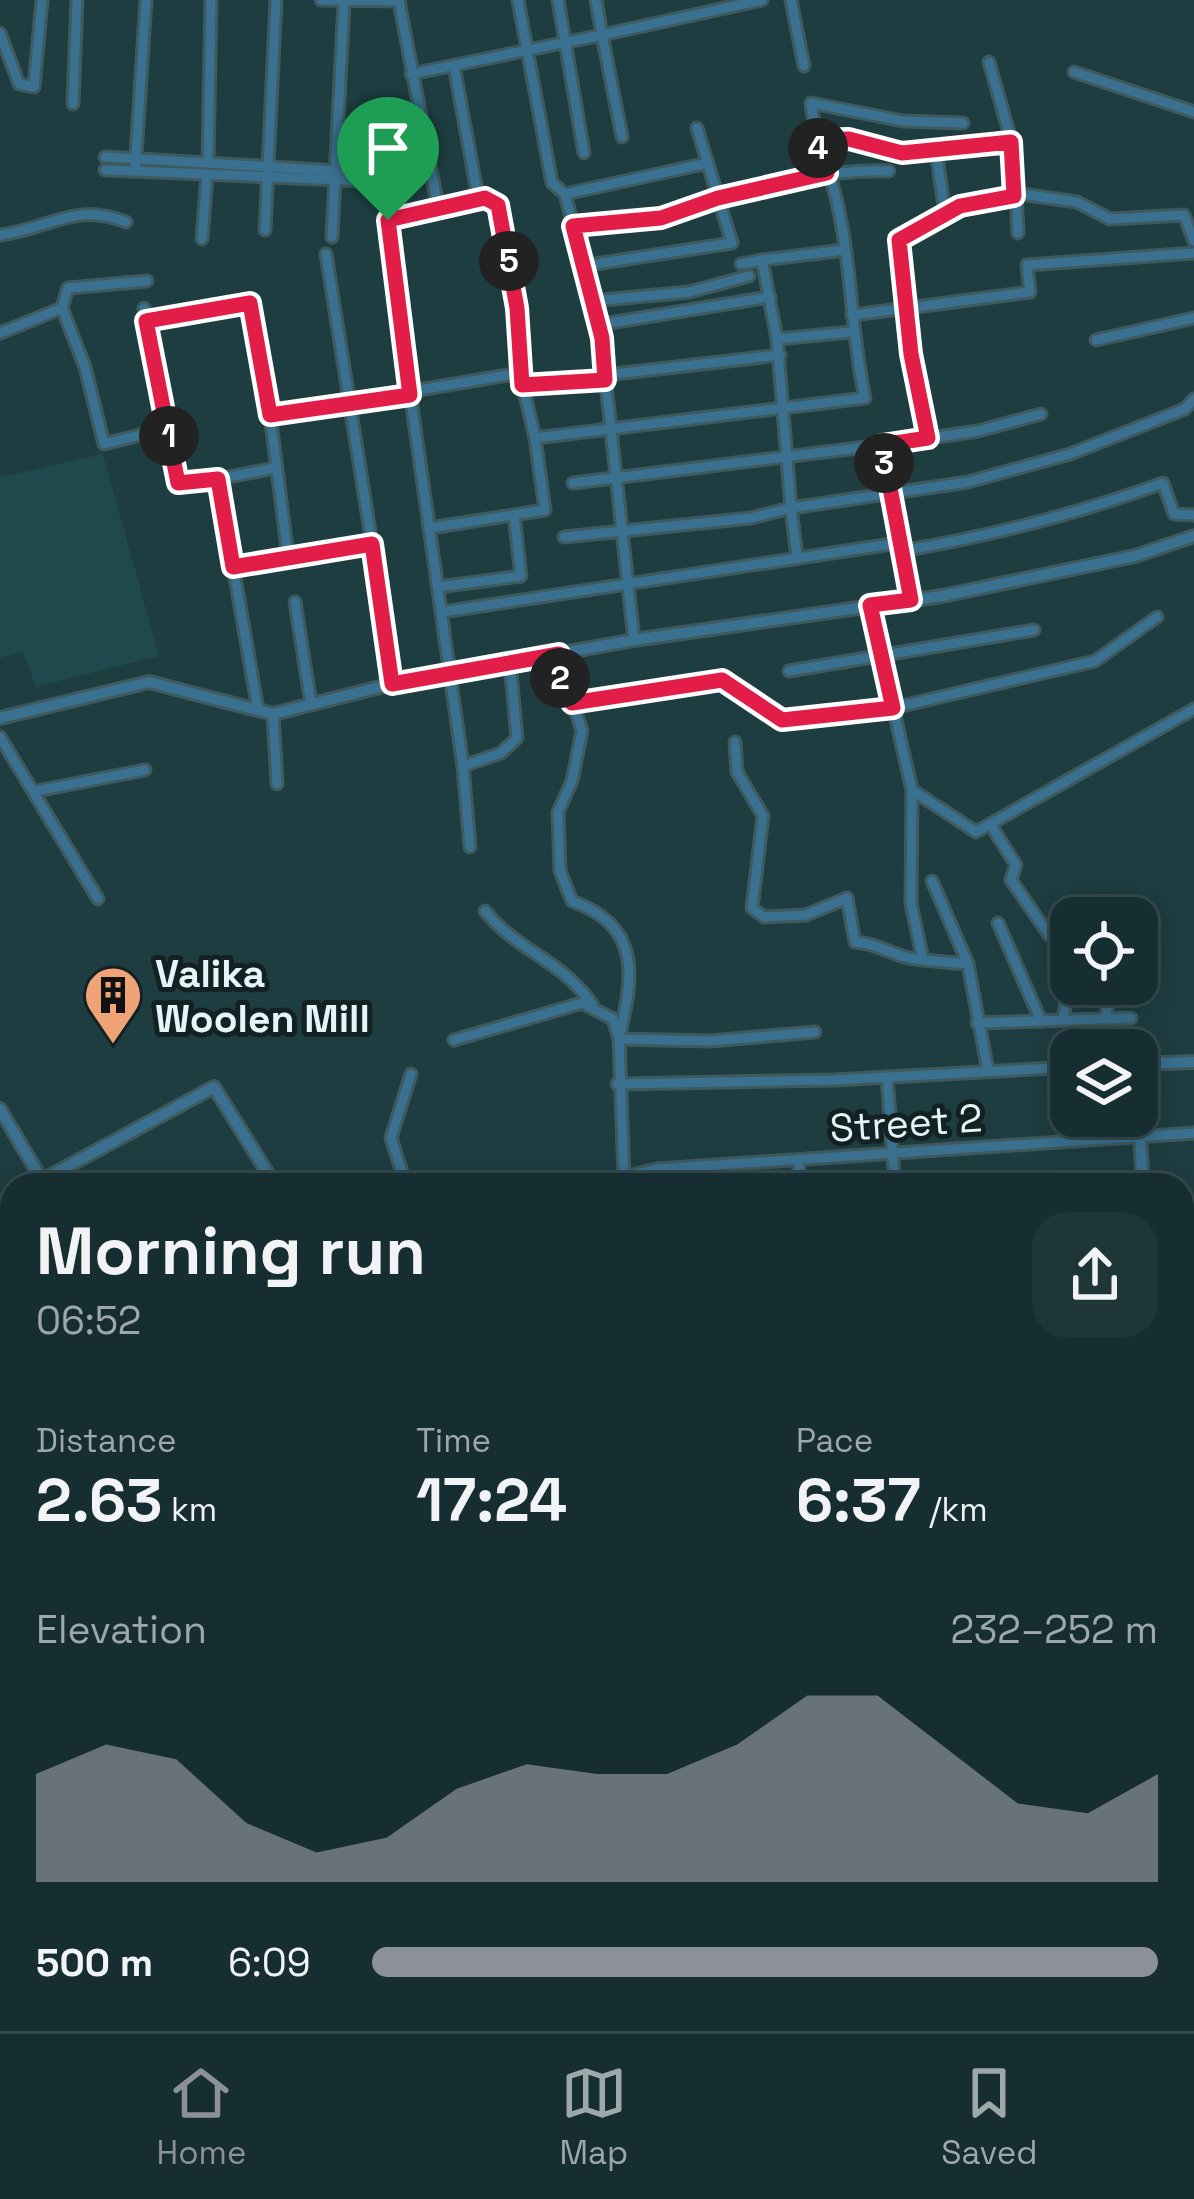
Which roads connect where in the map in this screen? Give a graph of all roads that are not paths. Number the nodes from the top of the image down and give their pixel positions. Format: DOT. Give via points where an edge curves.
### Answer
graph roads {
  1 [pos="42,0"];
  2 [pos="76,0"];
  3 [pos="146,0"];
  4 [pos="211,0"];
  5 [pos="276,0"];
  6 [pos="321,0"];
  7 [pos="518,0"];
  8 [pos="558,0"];
  9 [pos="596,0"];
  10 [pos="762,0"];
  11 [pos="791,0"];
  12 [pos="344,2"];
  13 [pos="0,33"];
  14 [pos="602,35"];
  15 [pos="565,44"];
  16 [pos="527,52"];
  17 [pos="989,62"];
  18 [pos="804,65"];
  19 [pos="454,66"];
  20 [pos="1074,72"];
  21 [pos="412,74"];
  22 [pos="73,104"];
  23 [pos="1194,112"];
  24 [pos="962,123"];
  25 [pos="697,128"];
  26 [pos="622,136"];
  27 [pos="815,140"];
  28 [pos="1011,142"];
  29 [pos="936,150"];
  30 [pos="584,153"];
  31 [pos="105,157"];
  32 [pos="136,158"];
  33 [pos="708,163"];
  34 [pos="208,169"];
  35 [pos="105,170"];
  36 [pos="135,171"];
  37 [pos="889,171"];
  38 [pos="268,173"];
  39 [pos="827,173"];
  40 [pos="336,176"];
  41 [pos="476,186"];
  42 [pos="565,194"];
  43 [pos="1014,196"];
  44 [pos="718,198"];
  45 [pos="439,212"];
  46 [pos="945,214"];
  47 [pos="388,220"];
  48 [pos="126,222"];
  49 [pos="573,226"];
  50 [pos="265,230"];
  51 [pos="1018,233"];
  52 [pos="0,235"];
  53 [pos="332,238"];
  54 [pos="202,239"];
  55 [pos="1194,241"];
  56 [pos="844,250"];
  57 [pos="1194,253"];
  58 [pos="326,254"];
  59 [pos="762,260"];
  60 [pos="741,264"];
  61 [pos="582,266"];
  62 [pos="749,275"];
  63 [pos="147,280"];
  64 [pos="770,297"];
  65 [pos="591,301"];
  66 [pos="62,308"];
  67 [pos="144,308"];
  68 [pos="908,308"];
  69 [pos="852,316"];
  70 [pos="1194,318"];
  71 [pos="146,321"];
  72 [pos="598,325"];
  73 [pos="851,332"];
  74 [pos="0,333"];
  75 [pos="777,340"];
  76 [pos="1096,340"];
  77 [pos="780,355"];
  78 [pos="606,377"];
  79 [pos="521,379"];
  80 [pos="410,395"];
  81 [pos="1194,399"];
  82 [pos="351,403"];
  83 [pos="779,409"];
  84 [pos="1041,414"];
  85 [pos="270,415"];
  86 [pos="168,428"];
  87 [pos="610,430"];
  88 [pos="535,438"];
  89 [pos="928,438"];
  90 [pos="882,445"];
  91 [pos="783,459"];
  92 [pos="275,468"];
  93 [pos="616,478"];
  94 [pos="218,479"];
  95 [pos="573,483"];
  96 [pos="887,493"];
  97 [pos="791,508"];
  98 [pos="514,515"];
  99 [pos="1194,515"];
  100 [pos="430,528"];
  101 [pos="621,530"];
  102 [pos="1194,536"];
  103 [pos="564,537"];
  104 [pos="372,544"];
  105 [pos="900,547"];
  106 [pos="288,556"];
  107 [pos="797,557"];
  108 [pos="233,567"];
  109 [pos="627,581"];
  110 [pos="438,587"];
  111 [pos="911,600"];
  112 [pos="295,602"];
  113 [pos="870,605"];
  114 [pos="442,612"];
  115 [pos="1157,616"];
  116 [pos="1034,629"];
  117 [pos="634,640"];
  118 [pos="559,654"];
  119 [pos="882,658"];
  120 [pos="510,662"];
  121 [pos="789,671"];
  122 [pos="451,673"];
  123 [pos="392,684"];
  124 [pos="572,703"];
  125 [pos="311,704"];
  126 [pos="893,708"];
  127 [pos="1194,709"];
  128 [pos="258,710"];
  129 [pos="273,714"];
  130 [pos="0,718"];
  131 [pos="0,737"];
  132 [pos="735,742"];
  133 [pos="463,766"];
  134 [pos="146,770"];
  135 [pos="278,784"];
  136 [pos="912,790"];
  137 [pos="36,791"];
  138 [pos="990,824"];
  139 [pos="470,847"];
  140 [pos="932,881"];
  141 [pos="98,899"];
  142 [pos="485,911"];
  143 [pos="998,923"];
  144 [pos="1050,930"];
  145 [pos="923,960"];
  146 [pos="968,964"];
  147 [pos="592,1004"];
  148 [pos="1065,1005"];
  149 [pos="1107,1005"];
  150 [pos="1106,1018"];
  151 [pos="1131,1018"];
  152 [pos="1063,1020"];
  153 [pos="1041,1021"];
  154 [pos="977,1023"];
  155 [pos="815,1032"];
  156 [pos="619,1039"];
  157 [pos="454,1040"];
  158 [pos="1194,1062"];
  159 [pos="1158,1063"];
  160 [pos="1050,1068"];
  161 [pos="988,1071"];
  162 [pos="411,1074"];
  163 [pos="887,1077"];
  164 [pos="617,1084"];
  165 [pos="0,1109"];
  166 [pos="1194,1133"];
  167 [pos="1158,1134"];
  168 [pos="1115,1137"];
  169 [pos="1140,1137"];
  170 [pos="892,1155"];
  171 [pos="799,1160"];
  172 [pos="35,1173"];
  173 [pos="58,1173"];
  174 [pos="268,1173"];
  175 [pos="402,1173"];
  176 [pos="619,1173"];
  177 [pos="642,1173"];
  178 [pos="799,1173"];
  179 [pos="894,1173"];
  180 [pos="1142,1173"];
  1 -- 13 [label="street" via="34,87 17,80"];
  2 -- 22 [label="street"];
  3 -- 32 [label="street"];
  4 -- 34 [label="street"];
  5 -- 38 [label="street"];
  6 -- 12 [label="street"];
  7 -- 16 [label="street"];
  8 -- 15 [label="street"];
  9 -- 14 [label="street"];
  10 -- 14 [label="street"];
  11 -- 18 [label="street"];
  12 -- 21 [label="street" via="399,1"];
  12 -- 40 [label="street"];
  14 -- 15 [label="street"];
  14 -- 26 [label="street"];
  15 -- 16 [label="street"];
  15 -- 30 [label="street"];
  16 -- 19 [label="street"];
  16 -- 42 [label="street" via="552,183"];
  17 -- 28 [label="street"];
  19 -- 21 [label="street"];
  19 -- 41 [label="street"];
  20 -- 23 [label="street"];
  21 -- 45 [label="street"];
  24 -- 27 [label="street" via="811,103"];
  25 -- 33 [label="street"];
  27 -- 29 [label="street"];
  27 -- 39 [label="street"];
  28 -- 29 [label="street"];
  28 -- 43 [label="street"];
  29 -- 46 [label="street"];
  31 -- 32 [label="street"];
  32 -- 34 [label="street"];
  32 -- 36 [label="street"];
  33 -- 42 [label="street"];
  33 -- 44 [label="street"];
  34 -- 36 [label="street"];
  34 -- 38 [label="street"];
  34 -- 54 [label="street"];
  35 -- 36 [label="street"];
  37 -- 39 [label="street"];
  38 -- 40 [label="street"];
  38 -- 50 [label="street"];
  39 -- 44 [label="street"];
  39 -- 56 [label="street"];
  40 -- 47 [label="street" via="384,174"];
  40 -- 53 [label="street"];
  42 -- 49 [label="street"];
  43 -- 46 [label="street"];
  43 -- 51 [label="street"];
  43 -- 55 [label="street" via="1078,202 1110,219 1184,215"];
  44 -- 49 [label="street" via="661,218"];
  44 -- 61 [label="street" via="732,243"];
  45 -- 47 [label="street"];
  45 -- 79 [label="street" via="485,198 498,205"];
  46 -- 68 [label="street" via="899,240"];
  47 -- 80 [label="street"];
  48 -- 52 [label="street" via="76,212"];
  49 -- 61 [label="street"];
  56 -- 59 [label="street"];
  56 -- 69 [label="street"];
  57 -- 68 [label="street" via="1027,265 1030,292"];
  58 -- 82 [label="street"];
  59 -- 60 [label="street"];
  59 -- 64 [label="street"];
  61 -- 65 [label="street"];
  62 -- 65 [label="street" via="689,292"];
  63 -- 66 [label="street" via="68,288"];
  64 -- 72 [label="street"];
  64 -- 75 [label="street"];
  65 -- 72 [label="street"];
  66 -- 74 [label="street"];
  66 -- 86 [label="street" via="104,444"];
  67 -- 71 [label="street"];
  68 -- 69 [label="street"];
  68 -- 89 [label="street"];
  69 -- 73 [label="street"];
  70 -- 76 [label="street"];
  71 -- 85 [label="street" via="250,303"];
  71 -- 86 [label="street"];
  72 -- 78 [label="street"];
  73 -- 75 [label="street"];
  73 -- 83 [label="street" via="865,398"];
  75 -- 77 [label="street"];
  77 -- 78 [label="street"];
  77 -- 83 [label="street"];
  78 -- 79 [label="street"];
  78 -- 87 [label="street"];
  79 -- 80 [label="street"];
  79 -- 88 [label="street"];
  80 -- 82 [label="street"];
  80 -- 100 [label="street"];
  81 -- 96 [label="street" via="1070,454 968,482"];
  82 -- 85 [label="street"];
  82 -- 104 [label="street"];
  83 -- 87 [label="street"];
  83 -- 91 [label="street"];
  84 -- 89 [label="street"];
  85 -- 92 [label="street"];
  86 -- 94 [label="street" via="178,483"];
  87 -- 88 [label="street"];
  87 -- 93 [label="street"];
  88 -- 98 [label="street" via="545,510"];
  89 -- 90 [label="street"];
  90 -- 91 [label="street"];
  90 -- 96 [label="street"];
  91 -- 93 [label="street"];
  91 -- 97 [label="street"];
  92 -- 94 [label="street"];
  92 -- 106 [label="street"];
  93 -- 95 [label="street"];
  93 -- 101 [label="street"];
  94 -- 108 [label="street"];
  96 -- 97 [label="street"];
  96 -- 105 [label="street"];
  97 -- 101 [label="street"];
  97 -- 107 [label="street"];
  98 -- 100 [label="street"];
  98 -- 110 [label="street" via="521,576"];
  99 -- 105 [label="street" via="1174,514 1163,483 1096,509"];
  100 -- 110 [label="street"];
  101 -- 103 [label="street"];
  101 -- 109 [label="street"];
  102 -- 111 [label="street" via="1135,556"];
  104 -- 106 [label="street"];
  104 -- 123 [label="street"];
  105 -- 107 [label="street"];
  105 -- 111 [label="street"];
  106 -- 108 [label="street"];
  107 -- 109 [label="street"];
  108 -- 128 [label="street"];
  109 -- 114 [label="street"];
  109 -- 117 [label="street"];
  110 -- 114 [label="street"];
  111 -- 113 [label="street"];
  112 -- 125 [label="street"];
  113 -- 117 [label="street"];
  113 -- 119 [label="street"];
  114 -- 122 [label="street"];
  115 -- 126 [label="street" via="1095,661"];
  116 -- 119 [label="street"];
  117 -- 118 [label="street"];
  118 -- 120 [label="street"];
  118 -- 124 [label="street"];
  119 -- 121 [label="street"];
  119 -- 126 [label="street"];
  120 -- 122 [label="street"];
  120 -- 133 [label="street" via="517,738"];
  122 -- 123 [label="street"];
  122 -- 133 [label="street"];
  123 -- 125 [label="street"];
  124 -- 126 [label="street" via="722,680 782,720"];
  124 -- 156 [label="street" via="582,731 558,812 560,872 572,901 611,923 633,968"];
  125 -- 129 [label="street"];
  126 -- 136 [label="street"];
  127 -- 138 [label="street"];
  128 -- 129 [label="street"];
  128 -- 130 [label="street" via="149,682"];
  129 -- 135 [label="street"];
  131 -- 137 [label="street"];
  132 -- 145 [label="street" via="737,772 764,816 752,908 764,917 806,915 847,898 855,942"];
  133 -- 139 [label="street"];
  134 -- 137 [label="street"];
  136 -- 138 [label="street" via="976,832"];
  136 -- 145 [label="street" via="911,904"];
  137 -- 141 [label="street"];
  138 -- 144 [label="street" via="1016,865 1011,880 1020,898"];
  140 -- 146 [label="street"];
  142 -- 147 [label="street" via="512,940 559,965"];
  143 -- 153 [label="street"];
  145 -- 146 [label="street"];
  146 -- 154 [label="street"];
  147 -- 156 [label="street" via="613,1019"];
  147 -- 157 [label="street"];
  148 -- 152 [label="street"];
  149 -- 150 [label="street"];
  150 -- 151 [label="street"];
  150 -- 152 [label="street"];
  152 -- 153 [label="street"];
  153 -- 154 [label="street"];
  154 -- 161 [label="street"];
  155 -- 156 [label="street"];
  156 -- 164 [label="street"];
  158 -- 159 [label="street"];
  160 -- 161 [label="street"];
  161 -- 163 [label="street"];
  162 -- 175 [label="street" via="391,1138"];
  163 -- 164 [label="street"];
  163 -- 170 [label="street"];
  164 -- 176 [label="street"];
  165 -- 172 [label="street"];
  166 -- 167 [label="street, Street 2"];
  168 -- 170 [label="street, Street 2"];
  169 -- 180 [label="street"];
  170 -- 171 [label="street, Street 2"];
  170 -- 179 [label="street"];
  171 -- 177 [label="street, Street 2"];
  171 -- 178 [label="street"];
  173 -- 174 [label="street" via="214,1087"];
}
